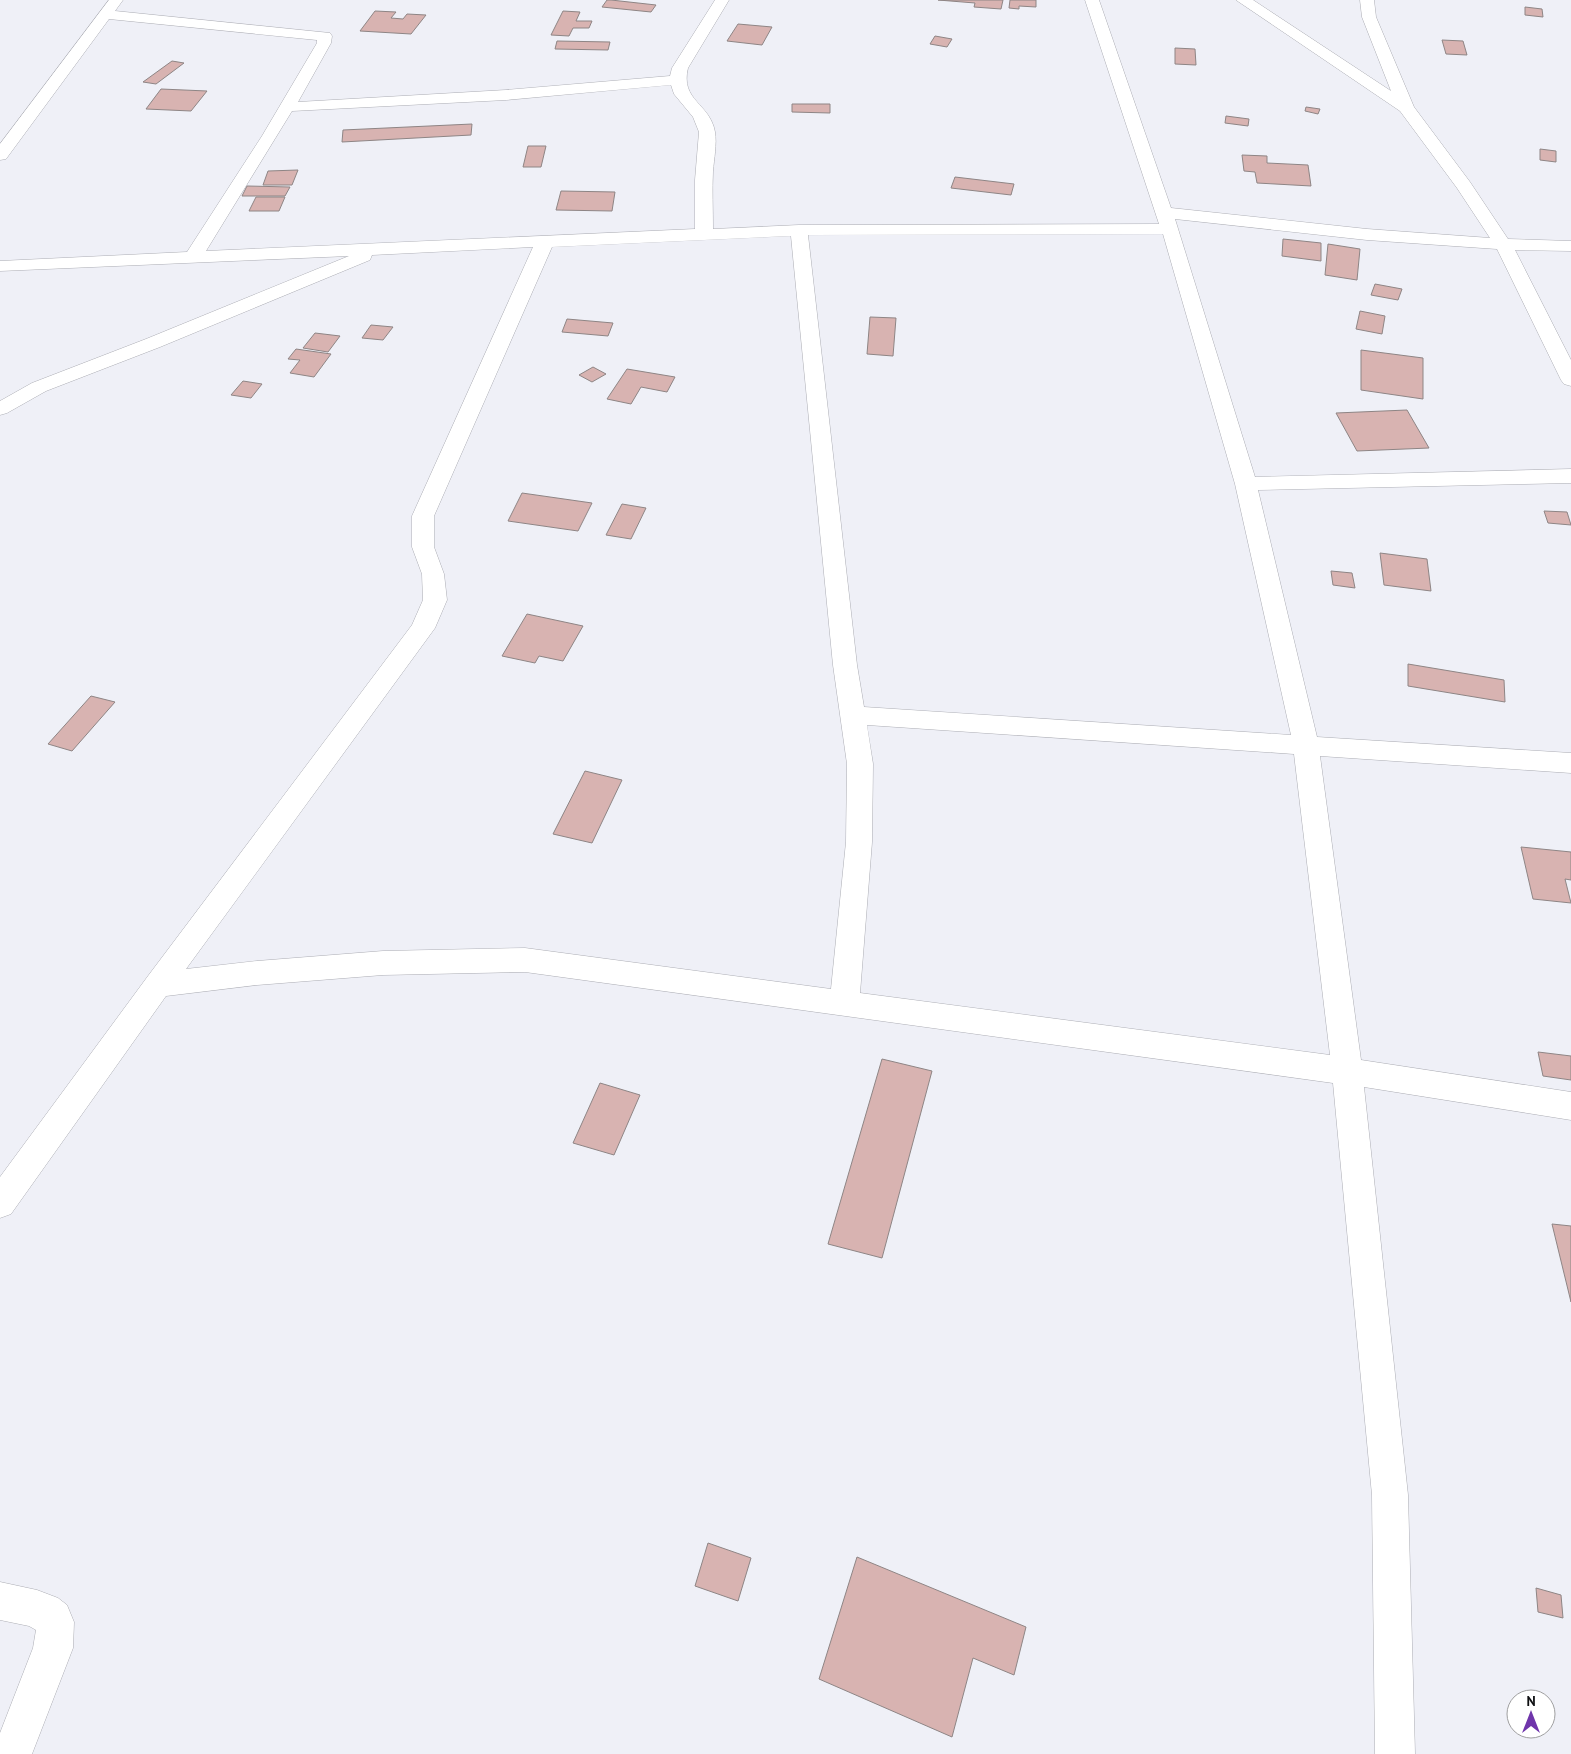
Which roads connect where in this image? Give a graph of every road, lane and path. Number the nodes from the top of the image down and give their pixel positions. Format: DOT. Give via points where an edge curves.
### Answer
graph roads {
  1 [pos="116,0"];
  2 [pos="722,0"];
  3 [pos="1092,0"];
  4 [pos="1243,0"];
  5 [pos="1367,0"];
  6 [pos="105,14"];
  7 [pos="676,80"];
  8 [pos="286,107"];
  9 [pos="1406,108"];
  10 [pos="0,155"];
  11 [pos="1167,221"];
  12 [pos="799,230"];
  13 [pos="704,234"];
  14 [pos="545,241"];
  15 [pos="1504,246"];
  16 [pos="1571,246"];
  17 [pos="383,248"];
  18 [pos="193,257"];
  19 [pos="0,266"];
  20 [pos="1571,380"];
  21 [pos="0,409"];
  22 [pos="1571,476"];
  23 [pos="1246,484"];
  24 [pos="853,714"];
  25 [pos="1306,746"];
  26 [pos="1571,763"];
  27 [pos="158,985"];
  28 [pos="844,1003"];
  29 [pos="1347,1071"];
  30 [pos="1571,1106"];
  31 [pos="0,1203"];
  32 [pos="0,1601"];
  33 [pos="12,1754"];
  34 [pos="1395,1754"];
  1 -- 6 [label="street"];
  2 -- 7 [label="street" via="680,68"];
  3 -- 11 [label="street"];
  4 -- 9 [label="street"];
  5 -- 9 [label="street" via="1369,17"];
  6 -- 8 [label="street" via="325,36"];
  6 -- 10 [label="street"];
  7 -- 8 [label="street" via="506,95"];
  7 -- 13 [label="street" via="680,91 701,116 707,132"];
  8 -- 18 [label="street"];
  9 -- 15 [label="street"];
  11 -- 12 [label="street"];
  11 -- 15 [label="street"];
  11 -- 23 [label="street"];
  12 -- 13 [label="street"];
  12 -- 24 [label="street"];
  13 -- 14 [label="street"];
  14 -- 17 [label="street"];
  14 -- 27 [label="street" via="423,516 422,547 433,574 434,600 423,628"];
  15 -- 16 [label="street"];
  15 -- 20 [label="street"];
  17 -- 18 [label="street"];
  17 -- 21 [label="street" via="39,387"];
  18 -- 19 [label="street"];
  22 -- 23 [label="street"];
  23 -- 25 [label="street"];
  24 -- 25 [label="street"];
  24 -- 28 [label="street" via="860,764 859,842"];
  25 -- 26 [label="street"];
  25 -- 29 [label="street"];
  27 -- 28 [label="street" via="383,963 525,960"];
  27 -- 31 [label="street"];
  28 -- 29 [label="street"];
  29 -- 30 [label="street"];
  29 -- 34 [label="street" via="1390,1495"];
  32 -- 33 [label="street" via="45,1612 53,1618 55,1630 53,1648"];
}
